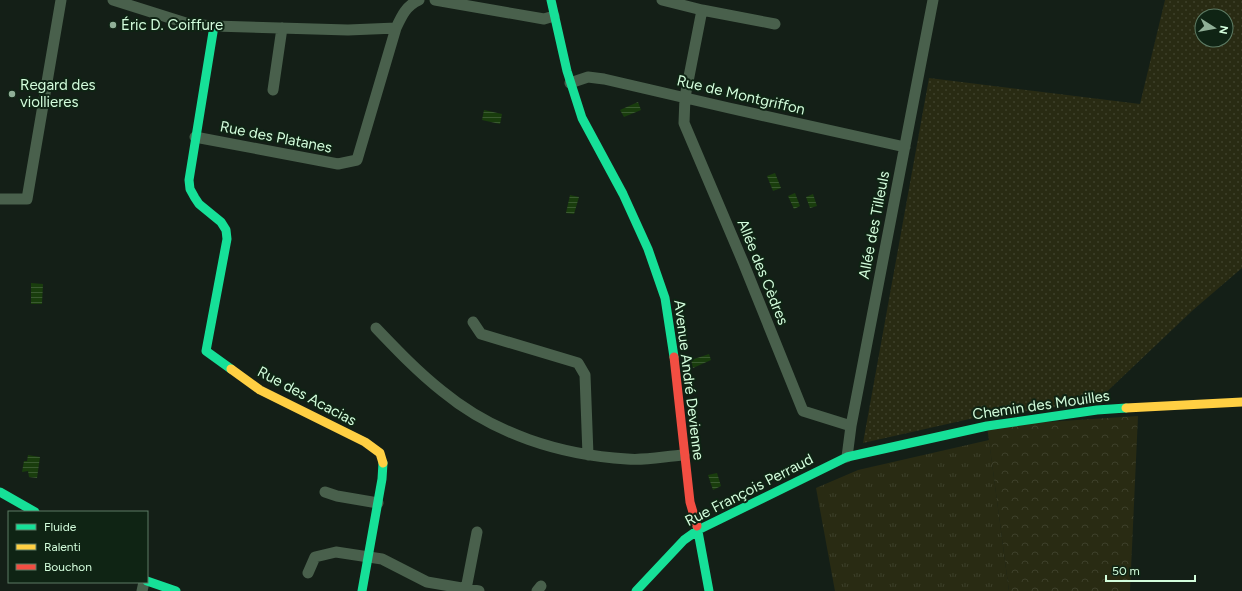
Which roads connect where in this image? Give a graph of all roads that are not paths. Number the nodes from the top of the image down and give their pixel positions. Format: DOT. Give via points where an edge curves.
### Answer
graph roads {
  1 [pos="61,0"];
  2 [pos="113,0"];
  3 [pos="419,0"];
  4 [pos="436,0"];
  5 [pos="551,0"];
  6 [pos="662,0"];
  7 [pos="933,0"];
  8 [pos="702,10"];
  9 [pos="554,16"];
  10 [pos="775,24"];
  11 [pos="214,26"];
  12 [pos="282,28"];
  13 [pos="396,28"];
  14 [pos="570,83"];
  15 [pos="273,90"];
  16 [pos="685,97"];
  17 [pos="196,137"];
  18 [pos="905,147"];
  19 [pos="0,198"];
  20 [pos="473,322"];
  21 [pos="376,328"];
  22 [pos="1242,402"];
  23 [pos="851,426"];
  24 [pos="588,455"];
  25 [pos="684,455"];
  26 [pos="847,457"];
  27 [pos="0,492"];
  28 [pos="325,492"];
  29 [pos="378,503"];
  30 [pos="33,511"];
  31 [pos="698,530"];
  32 [pos="477,532"];
  33 [pos="369,557"];
  34 [pos="308,573"];
  35 [pos="148,583"];
  36 [pos="474,590"];
  37 [pos="176,591"];
  38 [pos="362,591"];
  39 [pos="636,591"];
  40 [pos="709,591"];
  1 -- 19 [label="street" via="27,199"];
  2 -- 11 [label="street" via="189,24"];
  3 -- 13 [label="street" via="411,3 402,12"];
  4 -- 9 [label="street" via="544,19"];
  5 -- 9 [label="street, Avenue André Devienne"];
  6 -- 8 [label="street"];
  7 -- 18 [label="street, Allée des Tilleuls"];
  8 -- 10 [label="street"];
  8 -- 16 [label="street"];
  9 -- 14 [label="street, Avenue André Devienne"];
  11 -- 12 [label="street"];
  11 -- 17 [label="street, Rue des Acacias"];
  12 -- 13 [label="street"];
  12 -- 15 [label="street"];
  13 -- 17 [label="street, Rue des Platanes" via="357,160 338,164"];
  14 -- 16 [label="street, Rue de Montgriffon" via="596,77"];
  14 -- 25 [label="street, Avenue André Devienne" via="582,118 623,194 648,249 663,292 670,330"];
  16 -- 18 [label="street, Rue de Montgriffon"];
  16 -- 23 [label="street, Allée des Cèdres" via="684,123 744,262 803,411"];
  17 -- 29 [label="street, Rue des Acacias" via="189,180 190,189 199,204 221,222 226,230 227,239 206,352 260,390 376,448 383,460"];
  18 -- 23 [label="street, Allée des Tilleuls"];
  20 -- 24 [label="street" via="481,334 578,363 585,375"];
  21 -- 24 [label="street" via="443,392 483,420 528,440"];
  22 -- 26 [label="street, Chemin des Mouilles" via="1097,410 987,426"];
  23 -- 26 [label="street, Allée des Tilleuls"];
  24 -- 25 [label="street" via="628,460"];
  25 -- 31 [label="street, Avenue André Devienne" via="692,511"];
  26 -- 31 [label="street, Rue François Perraud"];
  27 -- 30 [label="street"];
  28 -- 29 [label="street"];
  29 -- 33 [label="street, Rue des Acacias"];
  31 -- 39 [label="street, Rue François Perraud" via="684,540"];
  31 -- 40 [label="street, Avenue André Devienne"];
  32 -- 36 [label="street"];
  33 -- 34 [label="street" via="336,552 315,557"];
  33 -- 36 [label="street" via="382,559 427,582"];
  33 -- 38 [label="street, Rue des Acacias"];
  35 -- 37 [label="street"];
}
